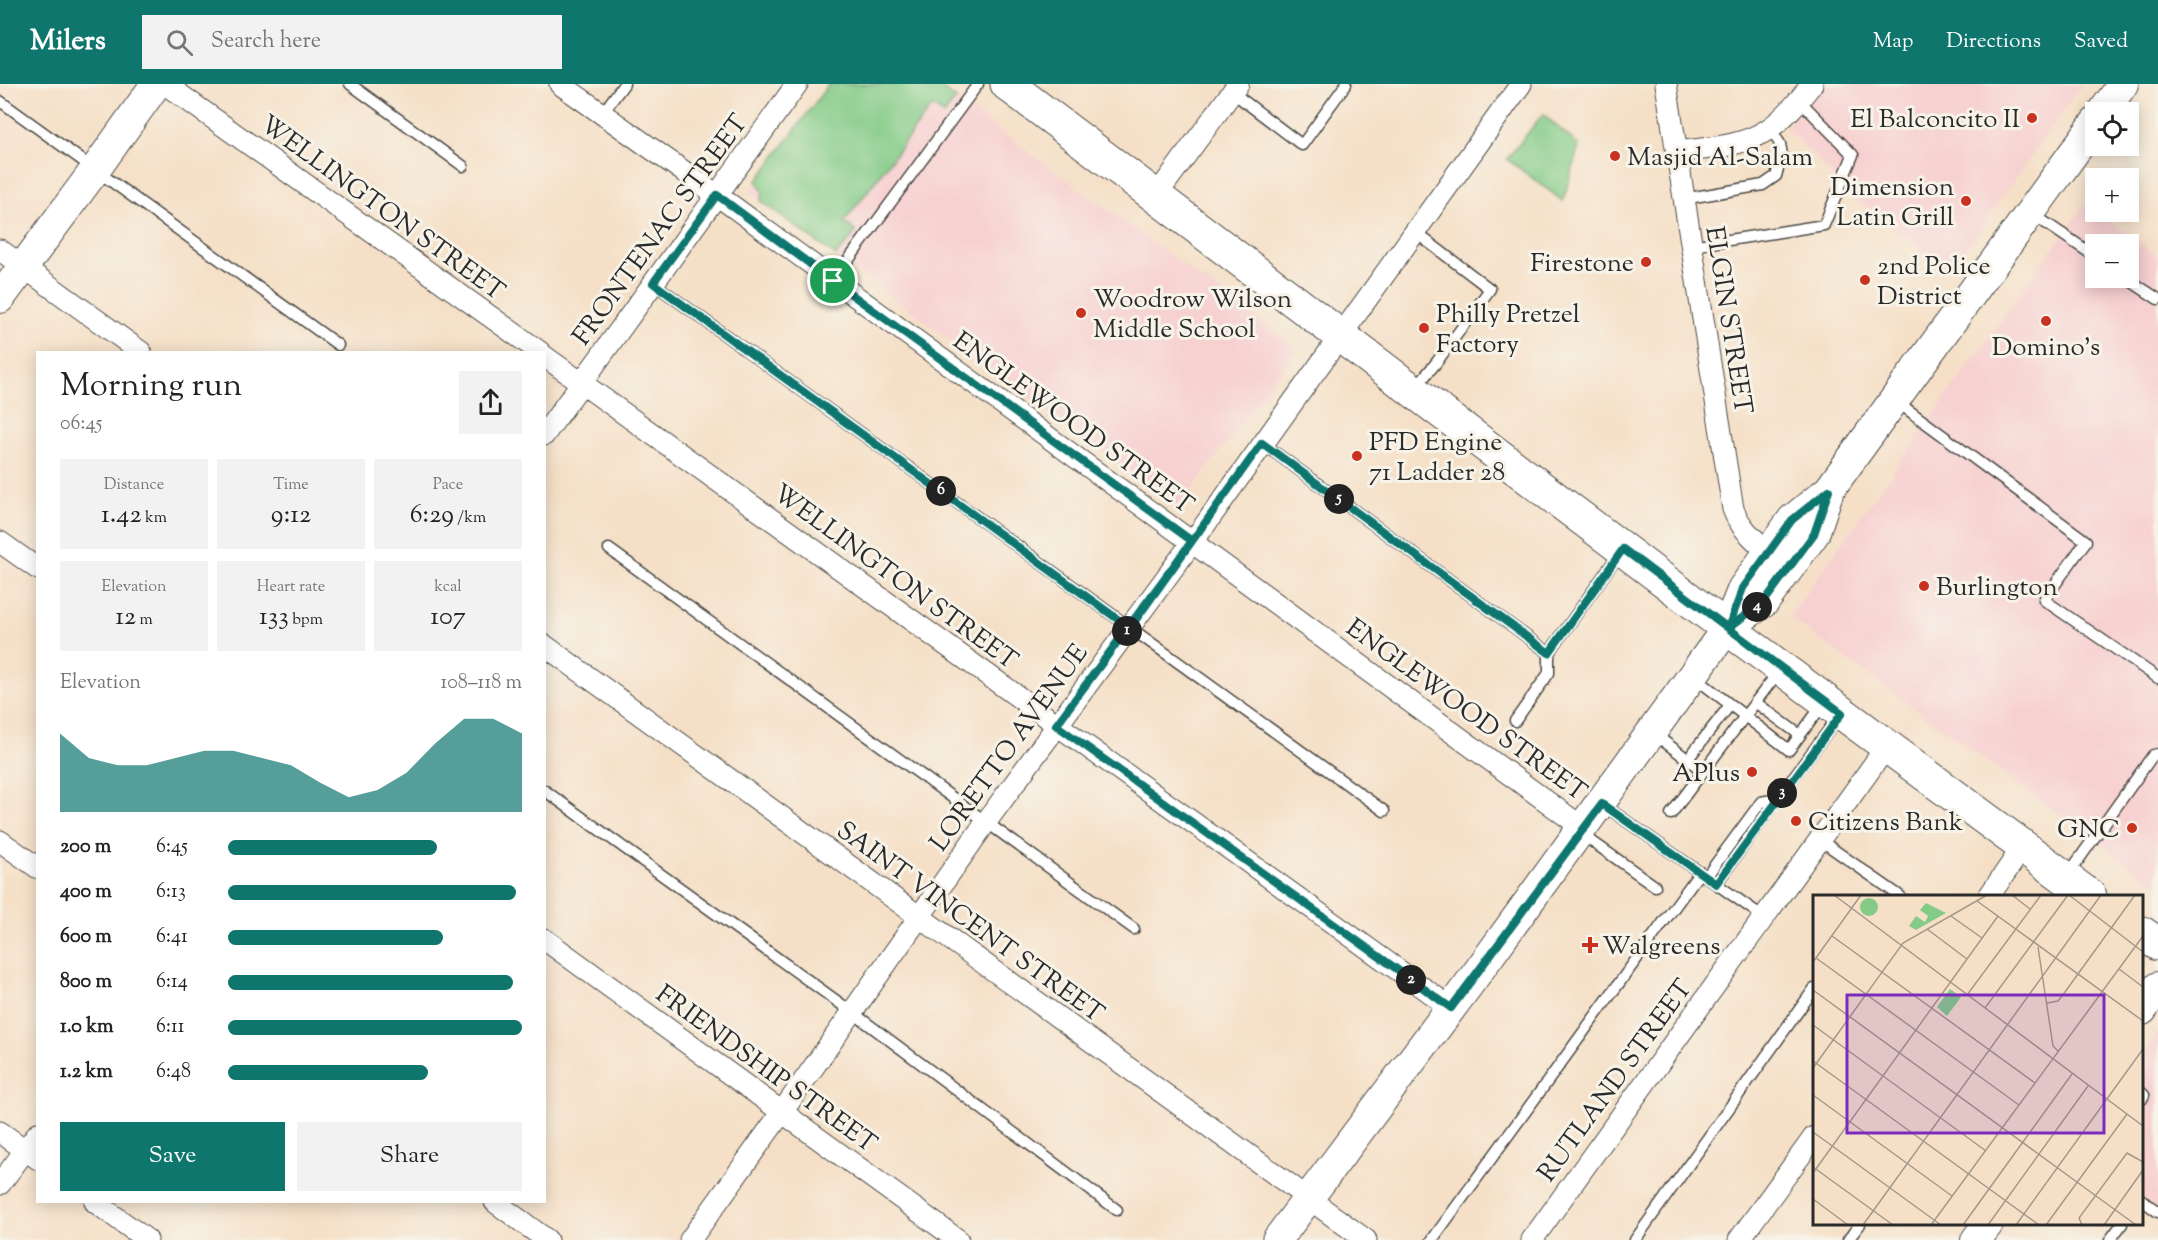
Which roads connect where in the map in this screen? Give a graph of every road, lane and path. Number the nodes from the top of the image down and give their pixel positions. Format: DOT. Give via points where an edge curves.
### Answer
graph roads {
  1 [pos="156,84"];
  2 [pos="165,84"];
  3 [pos="350,84"];
  4 [pos="560,84"];
  5 [pos="624,84"];
  6 [pos="797,84"];
  7 [pos="1001,84"];
  8 [pos="1346,84"];
  9 [pos="1521,84"];
  10 [pos="1666,84"];
  11 [pos="2123,84"];
  12 [pos="1235,88"];
  13 [pos="1806,92"];
  14 [pos="0,101"];
  15 [pos="2110,102"];
  16 [pos="602,114"];
  17 [pos="1770,128"];
  18 [pos="2085,137"];
  19 [pos="1676,152"];
  20 [pos="463,166"];
  21 [pos="95,170"];
  22 [pos="717,195"];
  23 [pos="1156,196"];
  24 [pos="1683,199"];
  25 [pos="2030,213"];
  26 [pos="1415,232"];
  27 [pos="1691,246"];
  28 [pos="2085,250"];
  29 [pos="11,258"];
  30 [pos="833,281"];
  31 [pos="653,283"];
  32 [pos="2139,287"];
  33 [pos="0,298"];
  34 [pos="2158,299"];
  35 [pos="1340,336"];
  36 [pos="338,345"];
  37 [pos="140,351"];
  38 [pos="539,351"];
  39 [pos="546,357"];
  40 [pos="582,383"];
  41 [pos="1413,391"];
  42 [pos="1894,400"];
  43 [pos="546,432"];
  44 [pos="1262,443"];
  45 [pos="1829,490"];
  46 [pos="1192,541"];
  47 [pos="0,542"];
  48 [pos="609,549"];
  49 [pos="1623,549"];
  50 [pos="1768,552"];
  51 [pos="36,568"];
  52 [pos="1130,628"];
  53 [pos="1728,628"];
  54 [pos="546,646"];
  55 [pos="1549,653"];
  56 [pos="1781,668"];
  57 [pos="1693,676"];
  58 [pos="2158,678"];
  59 [pos="1755,702"];
  60 [pos="1730,705"];
  61 [pos="1834,707"];
  62 [pos="1744,716"];
  63 [pos="1515,721"];
  64 [pos="1056,725"];
  65 [pos="1653,733"];
  66 [pos="1800,735"];
  67 [pos="1887,746"];
  68 [pos="2158,754"];
  69 [pos="1688,759"];
  70 [pos="1703,771"];
  71 [pos="546,791"];
  72 [pos="1778,799"];
  73 [pos="1602,804"];
  74 [pos="1384,811"];
  75 [pos="1671,814"];
  76 [pos="986,822"];
  77 [pos="1581,830"];
  78 [pos="1820,840"];
  79 [pos="0,841"];
  80 [pos="2023,847"];
  81 [pos="36,867"];
  82 [pos="1703,874"];
  83 [pos="1716,884"];
  84 [pos="1654,886"];
  85 [pos="2078,888"];
  86 [pos="1884,892"];
  87 [pos="1990,895"];
  88 [pos="919,916"];
  89 [pos="1765,918"];
  90 [pos="1134,929"];
  91 [pos="2143,934"];
  92 [pos="546,940"];
  93 [pos="2158,944"];
  94 [pos="2158,987"];
  95 [pos="1813,993"];
  96 [pos="1451,1008"];
  97 [pos="2143,1009"];
  98 [pos="852,1012"];
  99 [pos="782,1112"];
  100 [pos="0,1132"];
  101 [pos="36,1139"];
  102 [pos="1813,1140"];
  103 [pos="31,1155"];
  104 [pos="0,1184"];
  105 [pos="1308,1198"];
  106 [pos="2143,1201"];
  107 [pos="96,1203"];
  108 [pos="496,1203"];
  109 [pos="1117,1210"];
  110 [pos="2158,1212"];
  111 [pos="1859,1225"];
  112 [pos="1987,1225"];
  113 [pos="2121,1225"];
  114 [pos="147,1240"];
  115 [pos="547,1240"];
  116 [pos="690,1240"];
  117 [pos="958,1240"];
  118 [pos="1277,1240"];
  119 [pos="1366,1240"];
  120 [pos="1432,1240"];
  121 [pos="1532,1240"];
  122 [pos="1635,1240"];
  123 [pos="1739,1240"];
  124 [pos="1848,1240"];
  125 [pos="1976,1240"];
  126 [pos="2110,1240"];
  1 -- 21 [label="main road"];
  2 -- 38 [label="street, WELLINGTON STREET"];
  3 -- 20 [label="lane"];
  4 -- 16 [label="street, ENGLEWOOD STREET"];
  5 -- 16 [label="lane"];
  6 -- 22 [label="street, FRONTENAC STREET"];
  7 -- 23 [label="main road"];
  7 -- 30 [label="lane"];
  8 -- 12 [label="lane" via="1302,145"];
  9 -- 26 [label="street, LORETTO AVENUE"];
  10 -- 19 [label="street, ELGIN STREET"];
  11 -- 15 [label="main road"];
  12 -- 23 [label="street"];
  13 -- 17 [label="street"];
  13 -- 27 [label="lane" via="1853,155 1824,225"];
  14 -- 21 [label="lane"];
  16 -- 22 [label="street, ENGLEWOOD STREET"];
  17 -- 19 [label="street" via="1723,146"];
  17 -- 24 [label="lane" via="1782,155 1776,176 1764,184"];
  18 -- 25 [label="main road"];
  19 -- 24 [label="street, ELGIN STREET"];
  21 -- 29 [label="main road"];
  21 -- 36 [label="lane"];
  22 -- 30 [label="street, ENGLEWOOD STREET"];
  22 -- 31 [label="street, FRONTENAC STREET"];
  23 -- 35 [label="main road"];
  24 -- 27 [label="street, ELGIN STREET"];
  25 -- 28 [label="lane"];
  25 -- 42 [label="main road"];
  26 -- 35 [label="street, LORETTO AVENUE"];
  26 -- 41 [label="lane" via="1490,289"];
  27 -- 50 [label="street, ELGIN STREET" via="1733,509 1744,531"];
  29 -- 33 [label="main road"];
  29 -- 37 [label="street"];
  30 -- 46 [label="street, ENGLEWOOD STREET"];
  31 -- 40 [label="street, FRONTENAC STREET"];
  31 -- 52 [label="lane"];
  32 -- 34 [label="lane"];
  35 -- 41 [label="main road"];
  35 -- 44 [label="street, LORETTO AVENUE"];
  39 -- 40 [label="street, WELLINGTON STREET"];
  40 -- 43 [label="street, FRONTENAC STREET"];
  40 -- 64 [label="street, WELLINGTON STREET"];
  41 -- 49 [label="main road"];
  42 -- 45 [label="main road"];
  42 -- 58 [label="lane" via="2086,541 2044,600"];
  44 -- 46 [label="street, LORETTO AVENUE"];
  44 -- 55 [label="lane"];
  45 -- 50 [label="main road" via="1792,520"];
  45 -- 53 [label="main road" via="1814,534 1764,602"];
  46 -- 52 [label="street, LORETTO AVENUE"];
  46 -- 77 [label="street, ENGLEWOOD STREET"];
  47 -- 51 [label="street"];
  48 -- 76 [label="lane"];
  49 -- 53 [label="main road"];
  49 -- 55 [label="lane"];
  50 -- 53 [label="main road" via="1743,588"];
  52 -- 64 [label="street, LORETTO AVENUE"];
  52 -- 74 [label="lane"];
  53 -- 56 [label="main road"];
  53 -- 57 [label="main road"];
  54 -- 88 [label="street, SAINT VINCENT STREET"];
  55 -- 63 [label="lane" via="1549,673"];
  56 -- 59 [label="lane"];
  56 -- 61 [label="main road"];
  57 -- 60 [label="lane"];
  57 -- 65 [label="main road"];
  59 -- 62 [label="lane"];
  59 -- 66 [label="lane"];
  60 -- 62 [label="lane"];
  60 -- 69 [label="lane"];
  61 -- 66 [label="lane"];
  61 -- 67 [label="main road"];
  61 -- 72 [label="lane"];
  62 -- 66 [label="lane" via="1789,750"];
  62 -- 70 [label="lane"];
  64 -- 76 [label="street, LORETTO AVENUE"];
  64 -- 96 [label="street, WELLINGTON STREET"];
  65 -- 69 [label="lane"];
  65 -- 73 [label="main road"];
  67 -- 78 [label="street, RUTLAND STREET"];
  67 -- 80 [label="main road"];
  68 -- 85 [label="lane" via="2152,755"];
  69 -- 70 [label="lane"];
  70 -- 75 [label="lane"];
  71 -- 98 [label="lane"];
  72 -- 82 [label="lane" via="1761,802"];
  72 -- 83 [label="lane"];
  73 -- 77 [label="main road"];
  73 -- 82 [label="lane"];
  76 -- 88 [label="street, LORETTO AVENUE"];
  76 -- 90 [label="lane"];
  77 -- 84 [label="lane"];
  77 -- 96 [label="main road"];
  78 -- 86 [label="lane"];
  78 -- 89 [label="street, RUTLAND STREET"];
  79 -- 81 [label="street"];
  80 -- 85 [label="main road"];
  80 -- 87 [label="street"];
  82 -- 83 [label="lane"];
  82 -- 120 [label="lane"];
  83 -- 89 [label="lane"];
  88 -- 98 [label="street, LORETTO AVENUE"];
  88 -- 105 [label="street, SAINT VINCENT STREET"];
  89 -- 121 [label="street, RUTLAND STREET"];
  91 -- 93 [label="main road"];
  92 -- 99 [label="street, FRIENDSHIP STREET"];
  94 -- 97 [label="main road"];
  95 -- 122 [label="lane"];
  96 -- 105 [label="main road"];
  98 -- 99 [label="street, LORETTO AVENUE"];
  98 -- 109 [label="lane"];
  99 -- 116 [label="street, LORETTO AVENUE"];
  99 -- 117 [label="street, FRIENDSHIP STREET"];
  100 -- 103 [label="street"];
  101 -- 103 [label="street"];
  102 -- 123 [label="street"];
  103 -- 104 [label="street"];
  105 -- 118 [label="main road"];
  105 -- 119 [label="street, SAINT VINCENT STREET"];
  106 -- 110 [label="lane"];
  107 -- 114 [label="street"];
  108 -- 115 [label="street"];
  111 -- 124 [label="lane"];
  112 -- 125 [label="main road"];
  113 -- 126 [label="lane"];
}
